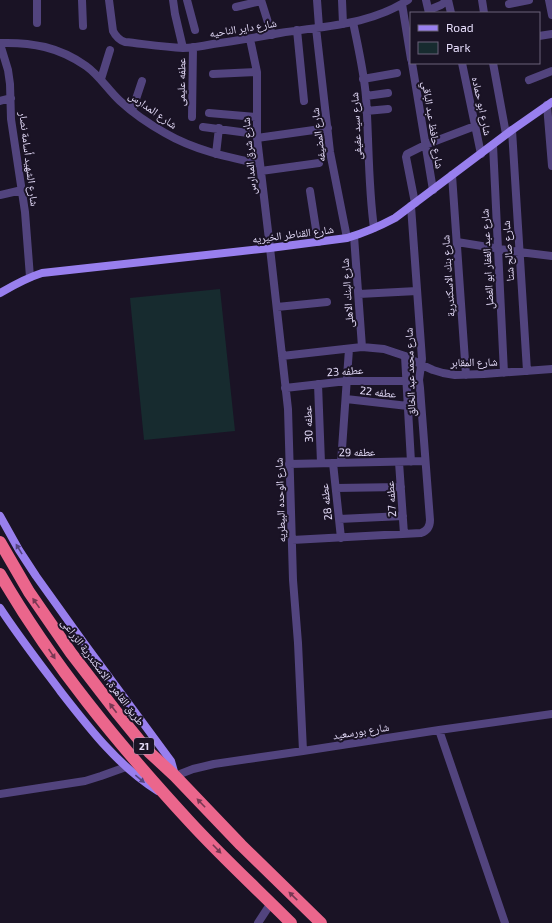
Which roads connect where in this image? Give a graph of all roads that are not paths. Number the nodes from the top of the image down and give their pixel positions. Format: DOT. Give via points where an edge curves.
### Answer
graph roads {
  1 [pos="37,0"];
  2 [pos="82,0"];
  3 [pos="109,0"];
  4 [pos="173,0"];
  5 [pos="187,0"];
  6 [pos="317,0"];
  7 [pos="342,0"];
  8 [pos="426,0"];
  9 [pos="448,0"];
  10 [pos="482,0"];
  11 [pos="529,0"];
  12 [pos="549,0"];
  13 [pos="261,1"];
  14 [pos="405,2"];
  15 [pos="509,4"];
  16 [pos="236,7"];
  17 [pos="429,12"];
  18 [pos="451,12"];
  19 [pos="484,12"];
  20 [pos="552,15"];
  21 [pos="353,22"];
  22 [pos="37,23"];
  23 [pos="343,24"];
  24 [pos="83,26"];
  25 [pos="318,27"];
  26 [pos="195,30"];
  27 [pos="297,30"];
  28 [pos="552,34"];
  29 [pos="272,35"];
  30 [pos="540,36"];
  31 [pos="250,39"];
  32 [pos="0,43"];
  33 [pos="193,47"];
  34 [pos="183,48"];
  35 [pos="110,50"];
  36 [pos="410,50"];
  37 [pos="412,64"];
  38 [pos="462,64"];
  39 [pos="494,64"];
  40 [pos="552,71"];
  41 [pos="257,72"];
  42 [pos="397,73"];
  43 [pos="212,74"];
  44 [pos="101,79"];
  45 [pos="363,80"];
  46 [pos="530,80"];
  47 [pos="142,81"];
  48 [pos="388,93"];
  49 [pos="366,96"];
  50 [pos="11,98"];
  51 [pos="0,101"];
  52 [pos="304,101"];
  53 [pos="549,103"];
  54 [pos="388,109"];
  55 [pos="132,111"];
  56 [pos="366,111"];
  57 [pos="209,113"];
  58 [pos="256,116"];
  59 [pos="192,117"];
  60 [pos="475,126"];
  61 [pos="204,127"];
  62 [pos="219,128"];
  63 [pos="328,128"];
  64 [pos="509,132"];
  65 [pos="256,136"];
  66 [pos="425,145"];
  67 [pos="493,145"];
  68 [pos="216,154"];
  69 [pos="481,154"];
  70 [pos="319,163"];
  71 [pos="552,166"];
  72 [pos="260,168"];
  73 [pos="452,175"];
  74 [pos="22,190"];
  75 [pos="433,190"];
  76 [pos="310,191"];
  77 [pos="0,195"];
  78 [pos="413,204"];
  79 [pos="374,228"];
  80 [pos="351,237"];
  81 [pos="318,242"];
  82 [pos="457,242"];
  83 [pos="270,248"];
  84 [pos="498,248"];
  85 [pos="519,252"];
  86 [pos="552,256"];
  87 [pos="30,277"];
  88 [pos="417,291"];
  89 [pos="0,293"];
  90 [pos="359,294"];
  91 [pos="327,302"];
  92 [pos="277,307"];
  93 [pos="362,347"];
  94 [pos="349,349"];
  95 [pos="282,356"];
  96 [pos="405,356"];
  97 [pos="422,365"];
  98 [pos="552,369"];
  99 [pos="527,371"];
  100 [pos="504,373"];
  101 [pos="466,375"];
  102 [pos="347,381"];
  103 [pos="407,381"];
  104 [pos="318,384"];
  105 [pos="286,388"];
  106 [pos="346,399"];
  107 [pos="408,406"];
  108 [pos="425,461"];
  109 [pos="399,462"];
  110 [pos="411,462"];
  111 [pos="321,463"];
  112 [pos="337,463"];
  113 [pos="289,464"];
  114 [pos="401,487"];
  115 [pos="336,488"];
  116 [pos="0,516"];
  117 [pos="403,516"];
  118 [pos="339,519"];
  119 [pos="404,534"];
  120 [pos="341,538"];
  121 [pos="292,540"];
  122 [pos="0,542"];
  123 [pos="0,574"];
  124 [pos="0,608"];
  125 [pos="552,714"];
  126 [pos="439,730"];
  127 [pos="303,751"];
  128 [pos="126,768"];
  129 [pos="175,776"];
  130 [pos="0,794"];
  131 [pos="168,798"];
  132 [pos="271,903"];
  133 [pos="258,923"];
  134 [pos="291,923"];
  135 [pos="321,923"];
  136 [pos="505,923"];
  1 -- 22 [label="street"];
  2 -- 24 [label="street"];
  3 -- 34 [label="street, شارع داير الناحيه" via="114,31 118,38 125,42"];
  4 -- 34 [label="street"];
  5 -- 26 [label="street"];
  6 -- 25 [label="street, شارع المضيفه"];
  7 -- 23 [label="street"];
  8 -- 17 [label="street"];
  9 -- 17 [label="street"];
  9 -- 18 [label="street"];
  10 -- 19 [label="street"];
  11 -- 15 [label="street"];
  12 -- 20 [label="street"];
  13 -- 16 [label="street"];
  13 -- 29 [label="street"];
  14 -- 21 [label="street, شارع داير الناحيه" via="370,18"];
  14 -- 36 [label="street"];
  21 -- 23 [label="street, شارع داير الناحيه"];
  21 -- 45 [label="street, شارع سيد عفيفى"];
  23 -- 25 [label="street, شارع داير الناحيه"];
  25 -- 27 [label="street, شارع داير الناحيه"];
  25 -- 63 [label="street, شارع المضيفه"];
  27 -- 29 [label="street, شارع داير الناحيه"];
  27 -- 52 [label="street"];
  28 -- 30 [label="street"];
  29 -- 31 [label="street, شارع داير الناحيه"];
  31 -- 33 [label="street, شارع داير الناحيه"];
  31 -- 41 [label="street, شارع شرق المدارس"];
  32 -- 44 [label="street, شارع المدارس" via="18,42 54,49 87,67"];
  32 -- 50 [label="street, شارع الشهيد أسامة نصار" via="8,70"];
  33 -- 34 [label="street, شارع داير الناحيه"];
  33 -- 59 [label="street, عطفه عليمى"];
  35 -- 44 [label="street"];
  37 -- 66 [label="street, شارع حافظ عبد الباقي"];
  38 -- 60 [label="street, شارع ابو حماده"];
  39 -- 64 [label="street, شارع صالح شتا"];
  40 -- 46 [label="street"];
  41 -- 43 [label="street"];
  41 -- 58 [label="street, شارع شرق المدارس"];
  42 -- 45 [label="street"];
  44 -- 55 [label="street, شارع المدارس"];
  45 -- 49 [label="street, شارع سيد عفيفى"];
  47 -- 55 [label="street"];
  48 -- 49 [label="street"];
  49 -- 56 [label="street, شارع سيد عفيفى"];
  50 -- 51 [label="street"];
  50 -- 74 [label="street, شارع الشهيد أسامة نصار" via="11,119"];
  53 -- 64 [label="main road, شارع القناطر الخيريه"];
  53 -- 71 [label="street"];
  54 -- 56 [label="street"];
  55 -- 68 [label="street, شارع المدارس" via="165,133"];
  56 -- 79 [label="street, شارع سيد عفيفى"];
  57 -- 58 [label="street"];
  58 -- 65 [label="street, شارع شرق المدارس"];
  60 -- 66 [label="street"];
  60 -- 69 [label="street, شارع ابو حماده"];
  61 -- 62 [label="street"];
  62 -- 65 [label="street"];
  62 -- 68 [label="street"];
  63 -- 65 [label="street"];
  63 -- 80 [label="street, شارع المضيفه" via="330,152"];
  64 -- 67 [label="main road, شارع القناطر الخيريه"];
  64 -- 85 [label="street, شارع صالح شتا"];
  65 -- 72 [label="street, شارع شرق المدارس"];
  66 -- 75 [label="street, شارع حافظ عبد الباقي"];
  66 -- 78 [label="street, شارع محمد عبد الخالق" via="409,152 406,157"];
  67 -- 69 [label="main road, شارع القناطر الخيريه"];
  67 -- 84 [label="street, شارع عبد الغفار ابو الفضل"];
  68 -- 72 [label="street, شارع المدارس"];
  69 -- 73 [label="main road, شارع القناطر الخيريه"];
  70 -- 72 [label="street"];
  72 -- 83 [label="street, شارع شرق المدارس"];
  73 -- 75 [label="main road, شارع القناطر الخيريه"];
  73 -- 82 [label="street, شارع بنك الاسكندرية"];
  74 -- 77 [label="street"];
  74 -- 87 [label="street, شارع الشهيد أسامة نصار"];
  75 -- 78 [label="main road, شارع القناطر الخيريه"];
  76 -- 81 [label="street"];
  78 -- 79 [label="main road, شارع القناطر الخيريه" via="395,218"];
  78 -- 88 [label="street, شارع محمد عبد الخالق"];
  79 -- 80 [label="main road, شارع القناطر الخيريه"];
  80 -- 81 [label="main road, شارع القناطر الخيريه"];
  80 -- 90 [label="street, شارع البنك الاهلى"];
  81 -- 83 [label="main road, شارع القناطر الخيريه"];
  82 -- 84 [label="street"];
  82 -- 101 [label="street, شارع بنك الاسكندرية"];
  83 -- 87 [label="main road, شارع القناطر الخيريه"];
  83 -- 92 [label="street, شارع الوحده البيطريه"];
  84 -- 85 [label="street"];
  84 -- 100 [label="street, شارع عبد الغفار ابو الفضل"];
  85 -- 86 [label="street"];
  85 -- 99 [label="street, شارع صالح شتا"];
  87 -- 89 [label="main road, شارع القناطر الخيريه"];
  88 -- 90 [label="street"];
  88 -- 97 [label="street, شارع محمد عبد الخالق"];
  90 -- 93 [label="street, شارع البنك الاهلى"];
  91 -- 92 [label="street"];
  92 -- 95 [label="street, شارع الوحده البيطريه"];
  93 -- 94 [label="street, شارع المقابر"];
  93 -- 96 [label="street, شارع المقابر" via="384,349"];
  94 -- 95 [label="street, شارع المقابر"];
  94 -- 102 [label="street, عطفه 28"];
  95 -- 105 [label="street, شارع الوحده البيطريه"];
  96 -- 97 [label="street, شارع المقابر"];
  96 -- 103 [label="street"];
  97 -- 101 [label="street, شارع المقابر" via="443,373"];
  97 -- 108 [label="street, شارع محمد عبد الخالق" via="420,388"];
  98 -- 99 [label="street, شارع المقابر"];
  99 -- 100 [label="street, شارع المقابر"];
  100 -- 101 [label="street, شارع المقابر"];
  102 -- 103 [label="street, عطفه 23"];
  102 -- 104 [label="street, عطفه 23"];
  102 -- 106 [label="street, عطفه 28"];
  103 -- 107 [label="street"];
  104 -- 105 [label="street, عطفه 23"];
  104 -- 111 [label="street, عطفه 30"];
  105 -- 113 [label="street, شارع الوحده البيطريه"];
  106 -- 107 [label="street, عطفه 22"];
  106 -- 112 [label="street, عطفه 28"];
  107 -- 110 [label="street"];
  108 -- 110 [label="street, عطفه 29"];
  108 -- 119 [label="street, شارع محمد عبد الخالق" via="430,525 425,532"];
  109 -- 110 [label="street, عطفه 29"];
  109 -- 112 [label="street, عطفه 29"];
  109 -- 114 [label="street, عطفه 27"];
  111 -- 112 [label="street, عطفه 29"];
  111 -- 113 [label="street, عطفه 29"];
  112 -- 115 [label="street, عطفه 28"];
  113 -- 121 [label="street, شارع الوحده البيطريه"];
  114 -- 115 [label="street"];
  114 -- 117 [label="street, عطفه 27"];
  115 -- 118 [label="street, عطفه 28"];
  129 -- 116 [label="main road, one-way" via="171,761 36,576"];
  117 -- 118 [label="street"];
  117 -- 119 [label="street, عطفه 27"];
  118 -- 120 [label="street, عطفه 28"];
  119 -- 120 [label="street"];
  120 -- 121 [label="street"];
  121 -- 127 [label="street, شارع الوحده البيطريه"];
  129 -- 122 [label="highway, طريق القاهرة, الاسكندرية الزراعى / 21, one-way" via="145,746 71,653 29,592"];
  123 -- 131 [label="highway, 21, one-way" via="57,662 104,724"];
  124 -- 128 [label="main road" via="78,714"];
  125 -- 126 [label="street, شارع بورسعيد"];
  126 -- 127 [label="street, شارع بورسعيد"];
  126 -- 136 [label="street"];
  127 -- 129 [label="street, شارع بورسعيد" via="214,764"];
  128 -- 130 [label="street" via="85,781"];
  128 -- 131 [label="main road, one-way"];
  135 -- 129 [label="highway, طريق القاهرة, الاسكندرية الزراعى / 21, one-way"];
  131 -- 132 [label="highway, 21, one-way"];
  132 -- 133 [label="street"];
  132 -- 134 [label="highway, 21"];
}
